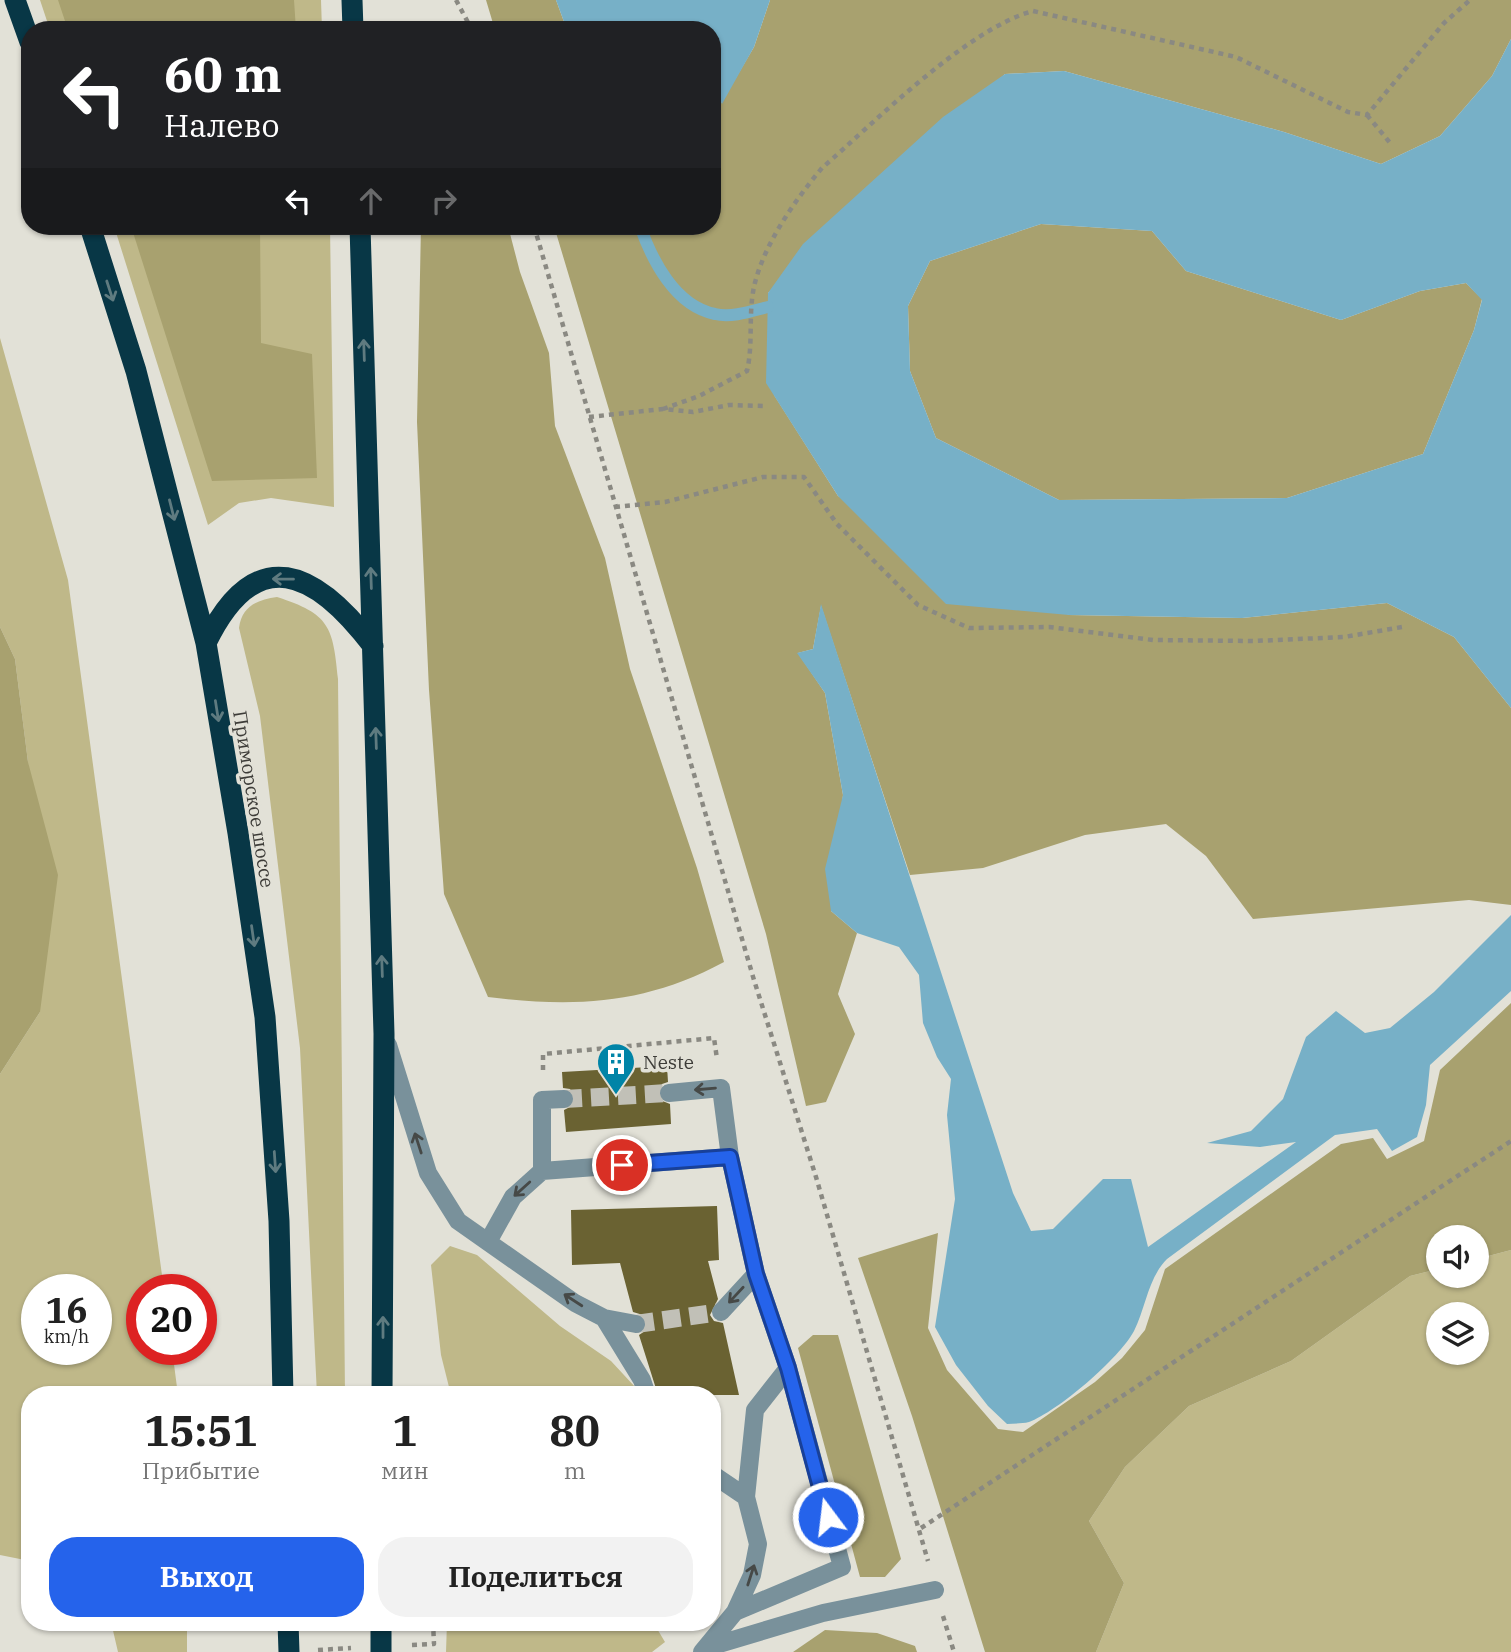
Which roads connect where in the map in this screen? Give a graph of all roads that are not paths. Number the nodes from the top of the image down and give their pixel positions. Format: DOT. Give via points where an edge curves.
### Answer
graph roads {
  1 [pos="15,0"];
  2 [pos="352,0"];
  3 [pos="22,21"];
  4 [pos="353,21"];
  5 [pos="93,235"];
  6 [pos="360,235"];
  7 [pos="206,643"];
  8 [pos="373,646"];
  9 [pos="384,1034"];
  10 [pos="669,1093"];
  11 [pos="564,1099"];
  12 [pos="730,1157"];
  13 [pos="542,1171"];
  14 [pos="489,1240"];
  15 [pos="756,1274"];
  16 [pos="721,1312"];
  17 [pos="604,1318"];
  18 [pos="636,1324"];
  19 [pos="788,1368"];
  20 [pos="283,1386"];
  21 [pos="382,1386"];
  22 [pos="644,1386"];
  23 [pos="721,1480"];
  24 [pos="747,1497"];
  25 [pos="935,1590"];
  26 [pos="735,1612"];
  27 [pos="721,1630"];
  28 [pos="288,1631"];
  29 [pos="381,1631"];
  30 [pos="720,1631"];
  31 [pos="706,1649"];
  32 [pos="289,1652"];
  33 [pos="381,1652"];
  1 -- 3 [label="highway"];
  2 -- 4 [label="highway"];
  5 -- 7 [label="highway, Приморское шоссе, one-way" via="136,371"];
  8 -- 6 [label="highway, one-way"];
  8 -- 7 [label="highway, one-way" via="329,595 302,580 278,577 240,592 219,617"];
  7 -- 20 [label="highway, Приморское шоссе, one-way" via="265,1017 279,1221"];
  9 -- 8 [label="highway, one-way"];
  14 -- 9 [label="lane, one-way" via="458,1221 428,1174"];
  21 -- 9 [label="highway, one-way"];
  12 -- 10 [label="lane, one-way" via="721,1088"];
  11 -- 13 [label="lane" via="542,1100"];
  12 -- 13 [label="lane"];
  12 -- 15 [label="lane"];
  13 -- 14 [label="lane, one-way" via="513,1197"];
  17 -- 14 [label="lane, one-way" via="575,1303"];
  15 -- 16 [label="lane, one-way"];
  15 -- 19 [label="lane"];
  17 -- 18 [label="lane"];
  17 -- 22 [label="lane"];
  19 -- 24 [label="lane" via="755,1410"];
  19 -- 26 [label="lane" via="842,1567"];
  23 -- 24 [label="lane"];
  26 -- 24 [label="lane, one-way" via="752,1575 758,1544"];
  25 -- 31 [label="lane" via="823,1613"];
  26 -- 27 [label="lane"];
  28 -- 32 [label="highway"];
  29 -- 33 [label="highway"];
  30 -- 31 [label="lane"];
}
